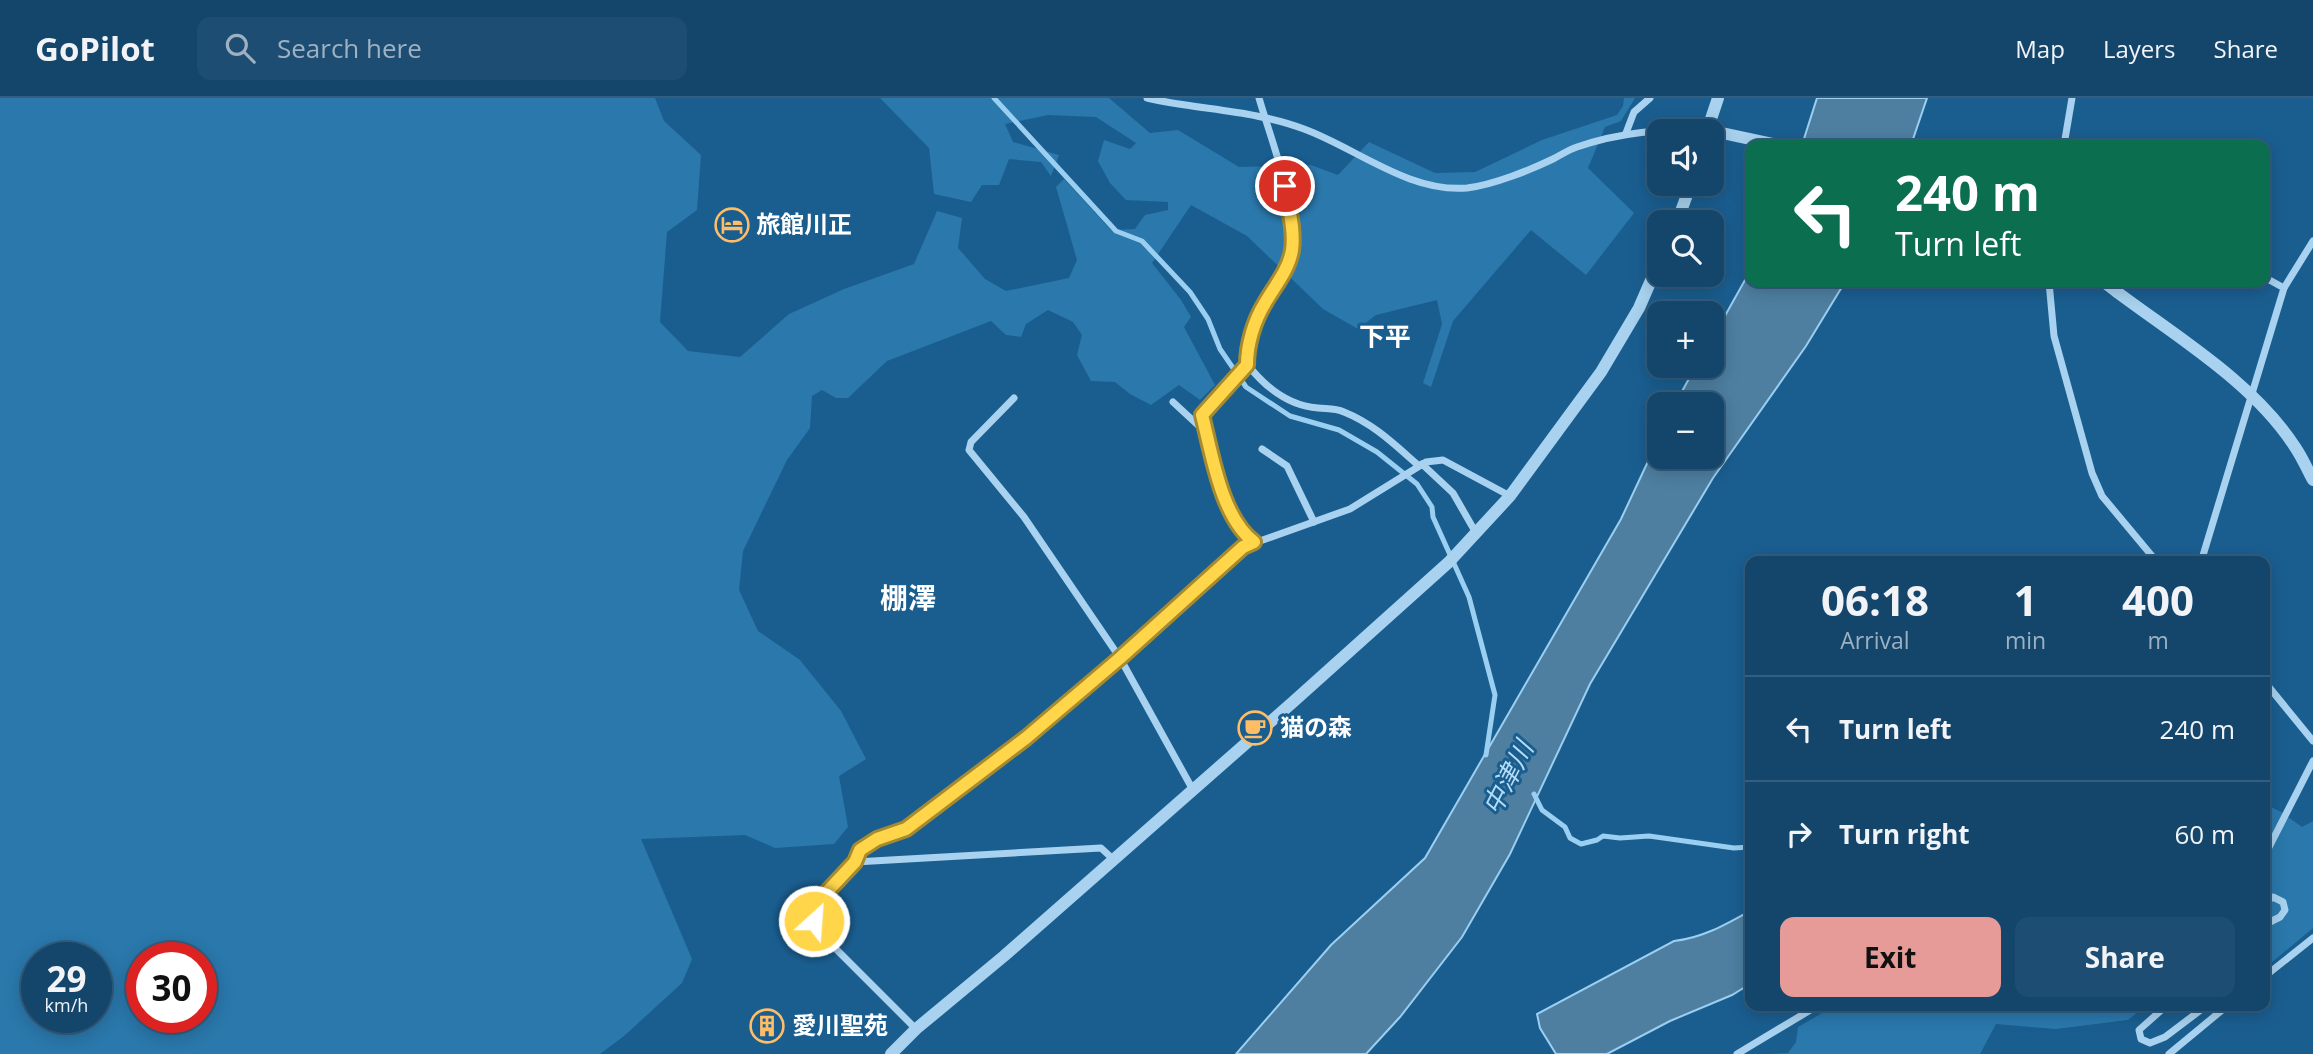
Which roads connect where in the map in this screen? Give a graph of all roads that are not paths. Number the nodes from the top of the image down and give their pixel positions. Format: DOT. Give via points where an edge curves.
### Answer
graph roads {
  1 [pos="1147,98"];
  2 [pos="1259,98"];
  3 [pos="1650,98"];
  4 [pos="1718,98"];
  5 [pos="2073,98"];
  6 [pos="1264,117"];
  7 [pos="1712,119"];
  8 [pos="1647,132"];
  9 [pos="1626,133"];
  10 [pos="1724,133"];
  11 [pos="1756,140"];
  12 [pos="2065,140"];
  13 [pos="2313,241"];
  14 [pos="2270,280"];
  15 [pos="1648,287"];
  16 [pos="2049,287"];
  17 [pos="2110,287"];
  18 [pos="2284,288"];
  19 [pos="1244,368"];
  20 [pos="1013,398"];
  21 [pos="1173,402"];
  22 [pos="1205,427"];
  23 [pos="1262,449"];
  24 [pos="1418,466"];
  25 [pos="2313,480"];
  26 [pos="1510,496"];
  27 [pos="1314,522"];
  28 [pos="1476,534"];
  29 [pos="1254,542"];
  30 [pos="2152,556"];
  31 [pos="2203,556"];
  32 [pos="1120,658"];
  33 [pos="2270,688"];
  34 [pos="2313,741"];
  35 [pos="2313,761"];
  36 [pos="1193,790"];
  37 [pos="2270,845"];
  38 [pos="1114,860"];
  39 [pos="855,862"];
  40 [pos="2270,899"];
  41 [pos="2270,922"];
  42 [pos="2313,938"];
  43 [pos="2270,972"];
  44 [pos="1810,1011"];
  45 [pos="2160,1011"];
  46 [pos="2199,1011"];
  47 [pos="2221,1011"];
  48 [pos="916,1029"];
  49 [pos="891,1054"];
  50 [pos="1737,1054"];
  51 [pos="2169,1054"];
  1 -- 6 [label="street"];
  2 -- 6 [label="street"];
  3 -- 9 [label="street" via="1634,112"];
  4 -- 7 [label="street"];
  5 -- 12 [label="street"];
  6 -- 9 [label="street" via="1304,129 1438,187 1468,188 1497,180 1574,148"];
  6 -- 19 [label="street" via="1285,186 1292,251 1264,304"];
  8 -- 9 [label="street"];
  10 -- 11 [label="street"];
  13 -- 18 [label="street"];
  14 -- 18 [label="street"];
  15 -- 26 [label="street" via="1601,372"];
  16 -- 30 [label="street" via="2054,336 2092,473 2102,496"];
  17 -- 25 [label="street, bridge" via="2267,411 2295,446"];
  18 -- 31 [label="street"];
  19 -- 22 [label="street" via="1202,415"];
  19 -- 24 [label="street" via="1286,399 1330,407 1367,424"];
  20 -- 32 [label="street" via="971,442 969,450 1024,517"];
  21 -- 22 [label="street"];
  22 -- 29 [label="street" via="1227,505 1243,534"];
  23 -- 27 [label="street" via="1287,466"];
  24 -- 26 [label="street" via="1443,460"];
  24 -- 27 [label="street" via="1350,509"];
  24 -- 28 [label="street" via="1453,493"];
  26 -- 28 [label="street"];
  27 -- 29 [label="street"];
  28 -- 36 [label="street"];
  29 -- 32 [label="street"];
  32 -- 36 [label="street"];
  32 -- 39 [label="street" via="1026,738 906,829 860,850"];
  33 -- 34 [label="street"];
  35 -- 37 [label="street"];
  36 -- 38 [label="street"];
  38 -- 39 [label="street" via="1101,848"];
  38 -- 48 [label="street"];
  39 -- 48 [label="street" via="826,893 814,921 821,934"];
  40 -- 41 [label="street" via="2283,902 2285,910"];
  42 -- 43 [label="street"];
  44 -- 50 [label="street"];
  45 -- 46 [label="street" via="2138,1030 2141,1039 2150,1043 2165,1037"];
  47 -- 51 [label="street"];
  48 -- 49 [label="street"];
}
